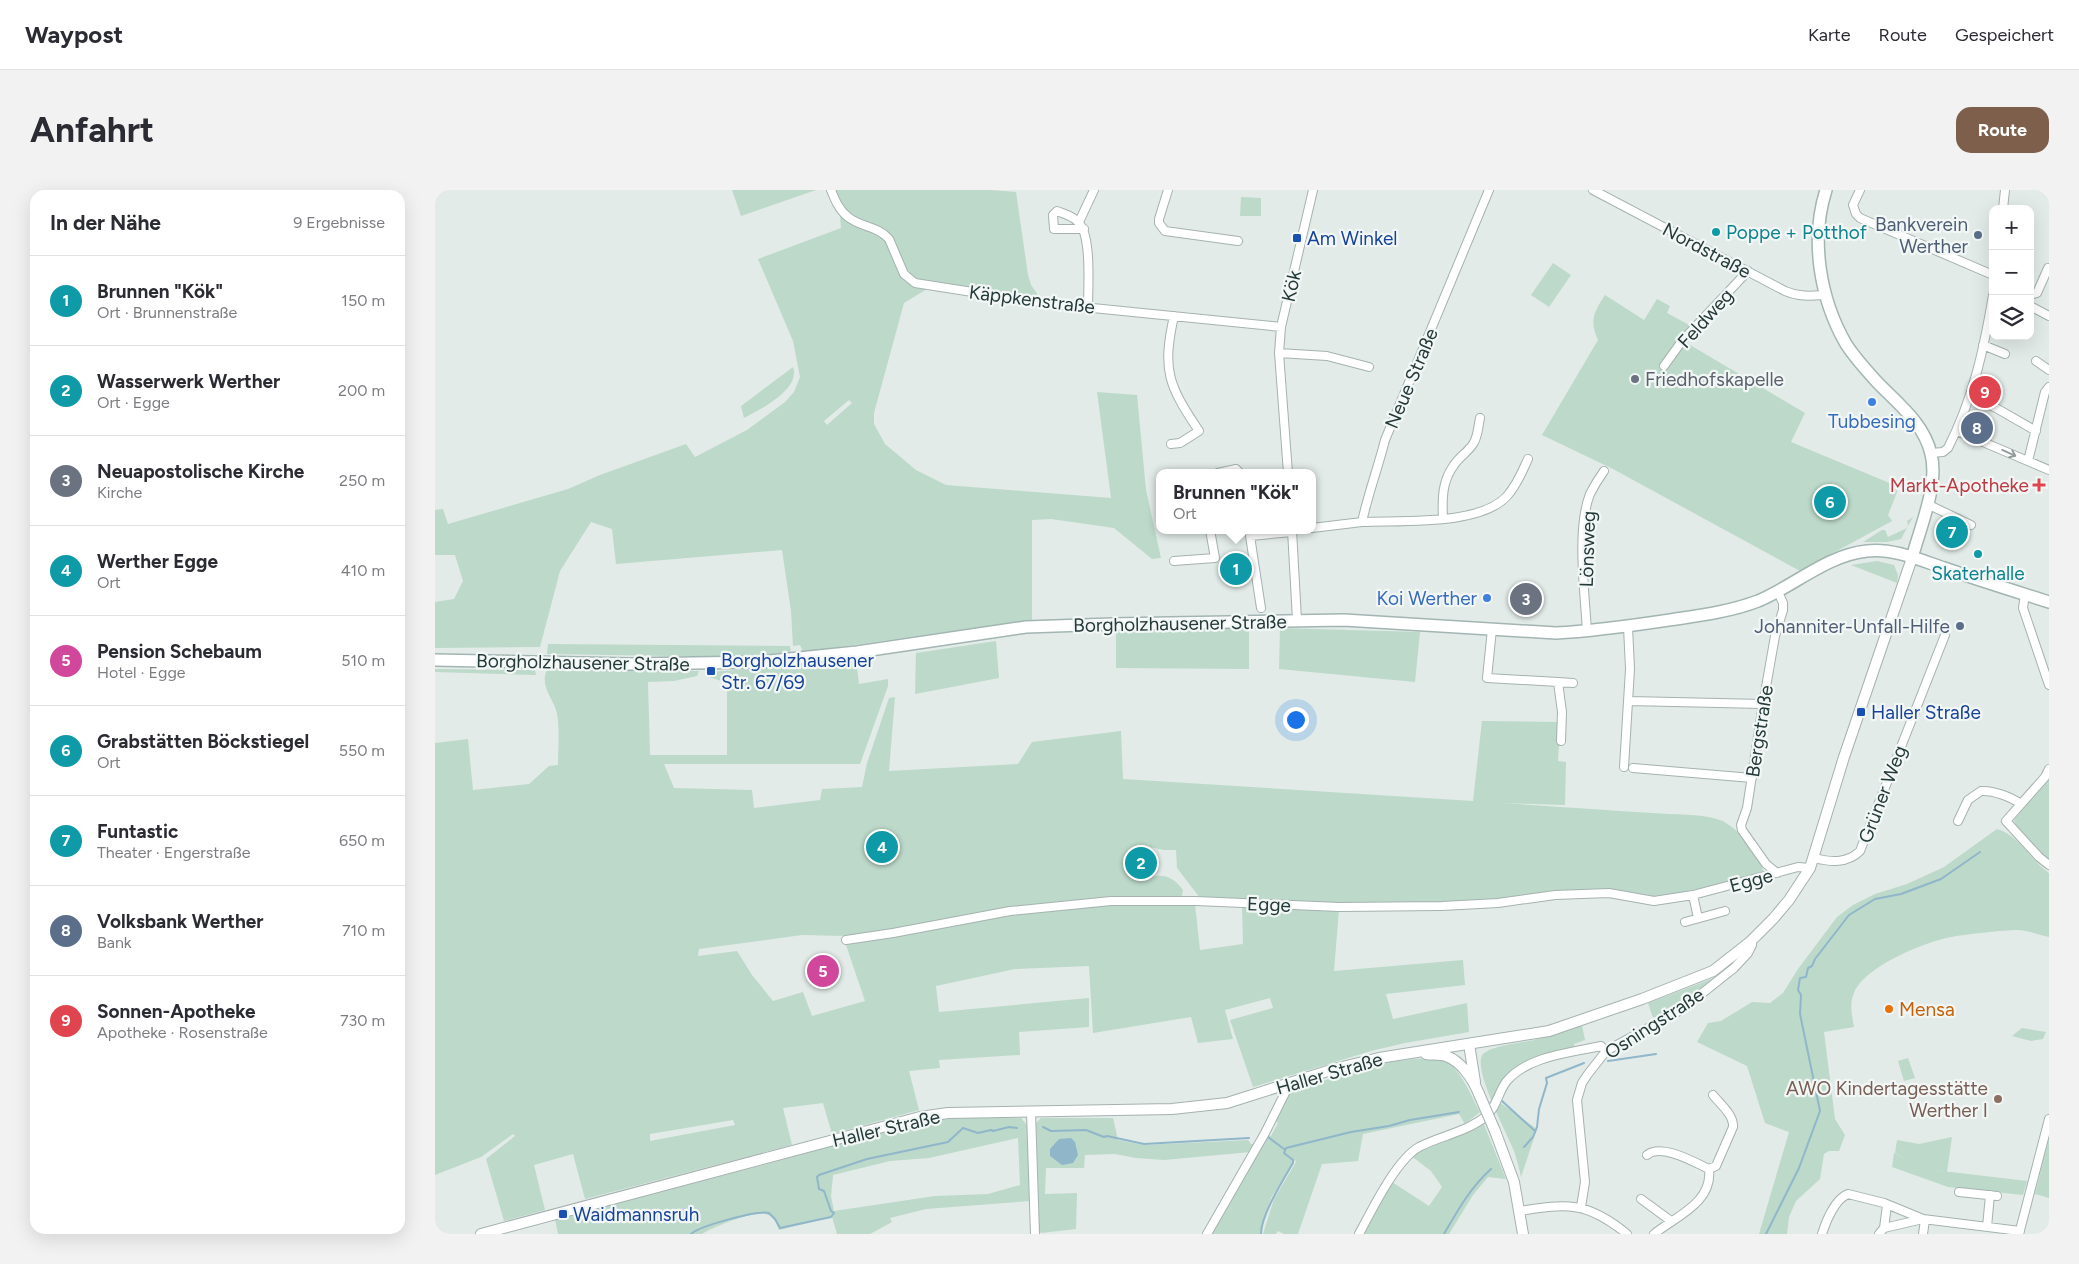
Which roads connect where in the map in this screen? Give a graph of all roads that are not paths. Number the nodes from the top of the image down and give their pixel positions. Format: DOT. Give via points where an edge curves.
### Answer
graph roads {
  1 [pos="831,190"];
  2 [pos="1094,190"];
  3 [pos="1168,190"];
  4 [pos="1313,190"];
  5 [pos="1489,190"];
  6 [pos="1593,190"];
  7 [pos="1826,190"];
  8 [pos="1860,190"];
  9 [pos="2005,190"];
  10 [pos="2003,205"];
  11 [pos="1238,241"];
  12 [pos="2048,268"];
  13 [pos="1748,271"];
  14 [pos="1989,273"];
  15 [pos="2034,294"];
  16 [pos="1825,295"];
  17 [pos="1088,307"];
  18 [pos="2034,308"];
  19 [pos="1989,315"];
  20 [pos="1174,316"];
  21 [pos="2049,316"];
  22 [pos="1281,327"];
  23 [pos="1983,345"];
  24 [pos="1279,353"];
  25 [pos="2005,354"];
  26 [pos="2036,361"];
  27 [pos="1664,366"];
  28 [pos="1369,367"];
  29 [pos="2049,370"];
  30 [pos="2049,387"];
  31 [pos="1971,397"];
  32 [pos="1480,418"];
  33 [pos="1957,431"];
  34 [pos="2036,431"];
  35 [pos="1171,444"];
  36 [pos="1931,453"];
  37 [pos="1528,459"];
  38 [pos="2028,461"];
  39 [pos="1288,469"];
  40 [pos="2049,470"];
  41 [pos="1604,471"];
  42 [pos="1927,504"];
  43 [pos="1443,518"];
  44 [pos="1362,522"];
  45 [pos="1971,525"];
  46 [pos="1316,528"];
  47 [pos="1211,534"];
  48 [pos="1267,534"];
  49 [pos="1292,534"];
  50 [pos="1912,558"];
  51 [pos="1174,561"];
  52 [pos="1778,592"];
  53 [pos="2025,594"];
  54 [pos="2049,602"];
  55 [pos="1261,608"];
  56 [pos="1297,620"];
  57 [pos="1628,627"];
  58 [pos="1493,629"];
  59 [pos="1587,632"];
  60 [pos="1945,635"];
  61 [pos="435,660"];
  62 [pos="1559,682"];
  63 [pos="1573,683"];
  64 [pos="2049,685"];
  65 [pos="1629,701"];
  66 [pos="1763,704"];
  67 [pos="1561,741"];
  68 [pos="1624,767"];
  69 [pos="1633,768"];
  70 [pos="2049,769"];
  71 [pos="1752,778"];
  72 [pos="2021,804"];
  73 [pos="1958,822"];
  74 [pos="1814,858"];
  75 [pos="1766,864"];
  76 [pos="2049,865"];
  77 [pos="1810,868"];
  78 [pos="1777,873"];
  79 [pos="1761,878"];
  80 [pos="1693,895"];
  81 [pos="1725,911"];
  82 [pos="1698,918"];
  83 [pos="1685,922"];
  84 [pos="846,940"];
  85 [pos="1750,942"];
  86 [pos="1463,1044"];
  87 [pos="1606,1051"];
  88 [pos="1410,1052"];
  89 [pos="1461,1065"];
  90 [pos="1284,1086"];
  91 [pos="1477,1090"];
  92 [pos="1713,1095"];
  93 [pos="1031,1112"];
  94 [pos="2049,1119"];
  95 [pos="1647,1155"];
  96 [pos="1709,1169"];
  97 [pos="1959,1192"];
  98 [pos="1641,1199"];
  99 [pos="1887,1205"];
  100 [pos="1581,1207"];
  101 [pos="1520,1211"];
  102 [pos="1924,1220"];
  103 [pos="1671,1221"];
  104 [pos="1987,1227"];
  105 [pos="1881,1231"];
  106 [pos="2020,1232"];
  107 [pos="481,1234"];
  108 [pos="1035,1234"];
  109 [pos="1207,1234"];
  110 [pos="1359,1234"];
  111 [pos="1523,1234"];
  112 [pos="1627,1234"];
  113 [pos="1654,1234"];
  114 [pos="1822,1234"];
  115 [pos="1923,1234"];
  1 -- 17 [label="street, Käppkenstraße" via="849,218 886,235 904,274 915,283"];
  2 -- 17 [label="street" via="1082,226 1087,251"];
  3 -- 11 [label="street" via="1159,219 1165,231"];
  4 -- 22 [label="street, Kök"];
  5 -- 44 [label="street, Neue Straße" via="1385,440"];
  6 -- 13 [label="street, Nordstraße"];
  7 -- 16 [label="main road" via="1818,233"];
  8 -- 14 [label="street" via="1853,205 1860,218"];
  9 -- 10 [label="street"];
  12 -- 15 [label="street"];
  13 -- 16 [label="street, Nordstraße" via="1795,295"];
  13 -- 27 [label="street, Feldweg" via="1682,341"];
  16 -- 36 [label="main road" via="1851,351 1914,420"];
  17 -- 20 [label="street, Käppkenstraße"];
  18 -- 21 [label="street"];
  19 -- 23 [label="street"];
  20 -- 22 [label="street, Käppkenstraße"];
  20 -- 35 [label="street" via="1168,344 1168,371 1173,389 1199,431 1180,443"];
  22 -- 24 [label="street, Kök"];
  23 -- 25 [label="street"];
  23 -- 31 [label="street"];
  24 -- 28 [label="street" via="1327,356"];
  24 -- 39 [label="street, Kök"];
  26 -- 29 [label="street"];
  30 -- 34 [label="street"];
  31 -- 33 [label="street"];
  31 -- 34 [label="street"];
  32 -- 43 [label="street" via="1476,438 1453,466 1446,481 1442,492"];
  33 -- 36 [label="street" via="1948,448"];
  33 -- 38 [label="street, one-way"];
  34 -- 38 [label="street"];
  36 -- 42 [label="main road" via="1933,478"];
  37 -- 43 [label="street" via="1516,483 1496,506 1471,516"];
  38 -- 40 [label="street"];
  41 -- 59 [label="street, Lönsweg" via="1590,496 1585,514 1583,545"];
  42 -- 45 [label="street"];
  42 -- 50 [label="main road"];
  43 -- 44 [label="street"];
  44 -- 46 [label="street"];
  47 -- 51 [label="street" via="1215,558"];
  48 -- 55 [label="street" via="1250,536"];
  49 -- 56 [label="street"];
  50 -- 52 [label="main road, Borgholzhausener Straße" via="1884,551 1852,554 1826,564"];
  50 -- 53 [label="main road, Borgholzhausener Straße"];
  50 -- 74 [label="street, Haller Straße" via="1844,757"];
  52 -- 57 [label="main road, Borgholzhausener Straße" via="1743,606"];
  52 -- 66 [label="street, Bergstraße" via="1783,610"];
  53 -- 54 [label="main road, Borgholzhausener Straße"];
  53 -- 64 [label="street" via="2023,608"];
  56 -- 58 [label="main road, Borgholzhausener Straße" via="1377,621"];
  56 -- 61 [label="main road, Borgholzhausener Straße" via="1026,628 761,662 648,664"];
  57 -- 59 [label="main road, Borgholzhausener Straße"];
  57 -- 65 [label="street"];
  58 -- 59 [label="main road, Borgholzhausener Straße"];
  58 -- 62 [label="street" via="1487,678"];
  60 -- 74 [label="street, Grüner Weg" via="1863,846 1856,855 1845,860 1836,862"];
  62 -- 63 [label="street"];
  62 -- 67 [label="street"];
  65 -- 66 [label="street"];
  65 -- 68 [label="street"];
  66 -- 71 [label="street, Bergstraße"];
  69 -- 71 [label="street"];
  70 -- 72 [label="street"];
  71 -- 75 [label="street, Bergstraße" via="1741,828"];
  72 -- 73 [label="street" via="1981,791 1968,800"];
  72 -- 76 [label="street" via="2006,823"];
  74 -- 77 [label="street, Haller Straße"];
  75 -- 78 [label="street, Bergstraße"];
  75 -- 79 [label="street"];
  77 -- 78 [label="street, Egge" via="1798,867"];
  77 -- 85 [label="street, Haller Straße" via="1789,900"];
  78 -- 79 [label="street, Egge"];
  79 -- 80 [label="street, Egge"];
  80 -- 82 [label="street"];
  80 -- 84 [label="street, Egge" via="1654,902 1609,893 1555,895 1498,903 1339,907 1111,901 1010,911"];
  81 -- 82 [label="street, Egge"];
  82 -- 83 [label="street, Egge"];
  85 -- 86 [label="street, Haller Straße" via="1713,971 1642,998 1549,1030"];
  85 -- 87 [label="street, Osningstraße" via="1751,948 1741,961 1681,1010"];
  86 -- 88 [label="street, Haller Straße"];
  86 -- 89 [label="street"];
  86 -- 91 [label="street"];
  87 -- 100 [label="street, Osningstraße" via="1582,1083 1577,1100 1585,1182"];
  87 -- 110 [label="street" via="1601,1046 1554,1057 1517,1071 1506,1082 1487,1116 1418,1147 1403,1159"];
  88 -- 89 [label="street" via="1443,1055"];
  88 -- 90 [label="street, Haller Straße" via="1333,1069"];
  89 -- 91 [label="street"];
  90 -- 93 [label="street, Haller Straße" via="1227,1103 1200,1107"];
  90 -- 109 [label="street" via="1286,1091 1265,1133"];
  91 -- 101 [label="street, bridge" via="1514,1182"];
  92 -- 96 [label="street" via="1734,1124 1715,1166"];
  93 -- 107 [label="street, Haller Straße" via="948,1113 920,1117"];
  93 -- 108 [label="street"];
  94 -- 106 [label="street"];
  95 -- 96 [label="street" via="1664,1150"];
  96 -- 103 [label="street" via="1710,1178 1702,1198"];
  97 -- 104 [label="street" via="1994,1196"];
  98 -- 103 [label="street"];
  99 -- 102 [label="street"];
  99 -- 105 [label="street"];
  99 -- 114 [label="street" via="1852,1194 1844,1195"];
  100 -- 101 [label="street" via="1554,1205"];
  100 -- 112 [label="street" via="1603,1216"];
  101 -- 111 [label="street"];
  102 -- 104 [label="street"];
  102 -- 105 [label="street"];
  102 -- 115 [label="street"];
  103 -- 113 [label="street"];
  104 -- 106 [label="street"];
}
